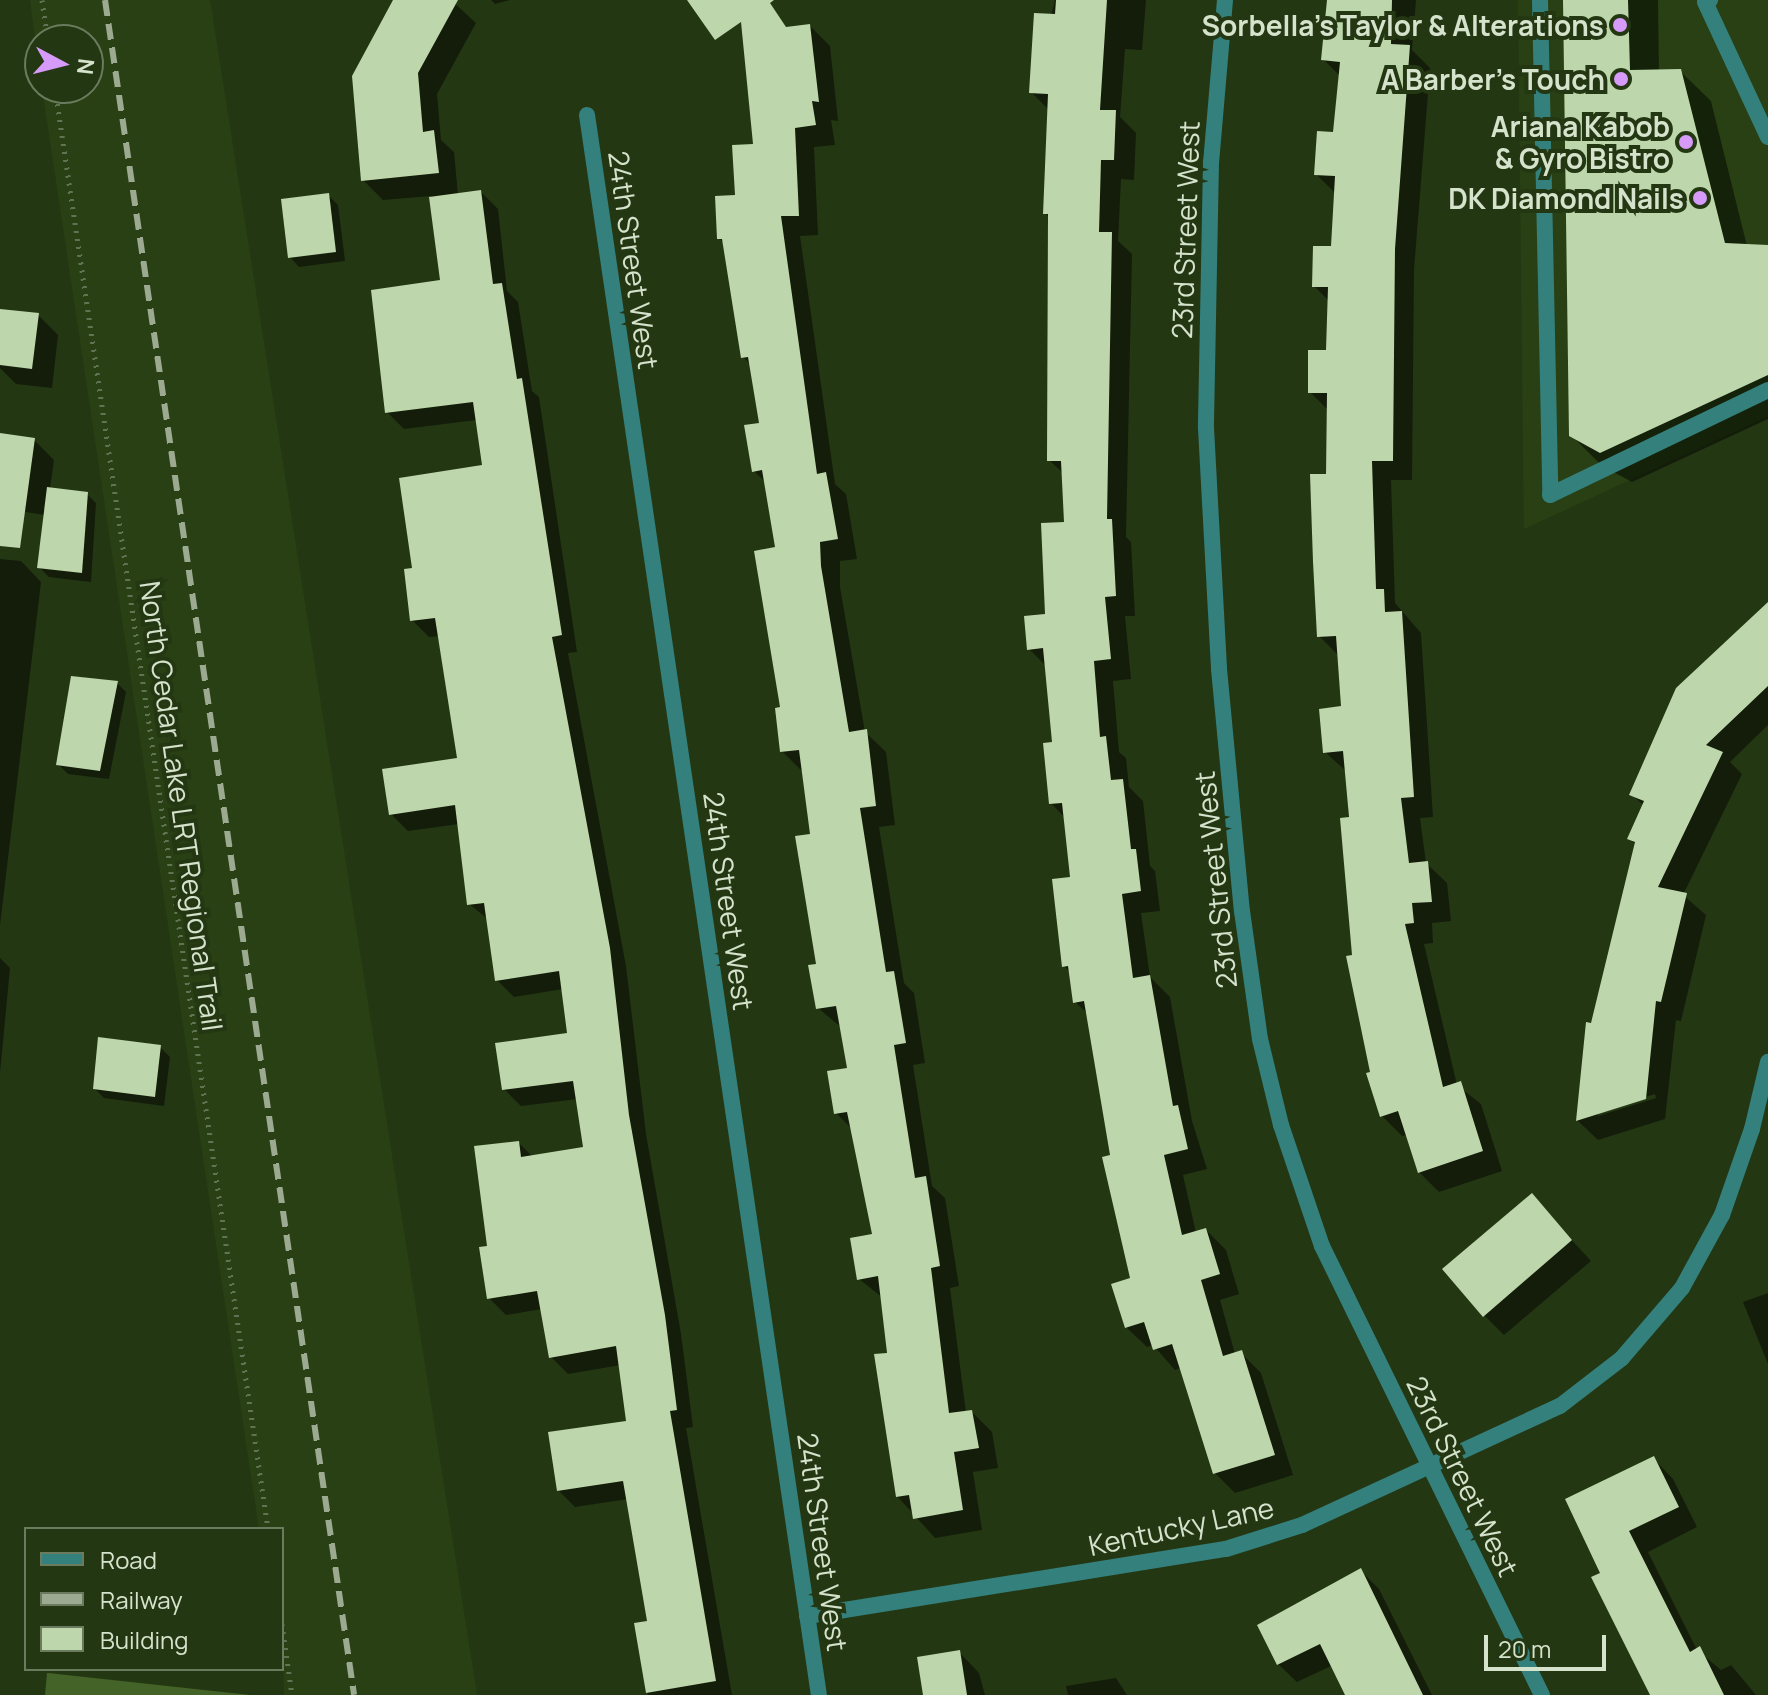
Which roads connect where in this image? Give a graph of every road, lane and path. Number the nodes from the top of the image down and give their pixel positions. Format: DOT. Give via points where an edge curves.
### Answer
graph roads {
  1 [pos="42,0"];
  2 [pos="1225,0"];
  3 [pos="1540,0"];
  4 [pos="1710,0"];
  5 [pos="46,24"];
  6 [pos="57,104"];
  7 [pos="587,115"];
  8 [pos="1768,137"];
  9 [pos="1768,390"];
  10 [pos="1768,1062"];
  11 [pos="1429,1467"];
  12 [pos="268,1527"];
  13 [pos="807,1616"];
  14 [pos="284,1638"];
  15 [pos="292,1695"];
  16 [pos="819,1695"];
  17 [pos="1542,1695"];
  1 -- 5 [label="path"];
  2 -- 11 [label="street, 23rd Street West" via="1211,162 1206,428 1212,571 1242,911 1260,1039 1281,1125 1322,1246"];
  3 -- 9 [label="street" via="1550,495"];
  4 -- 8 [label="street" via="1705,2"];
  6 -- 12 [label="path, North Cedar Lake LRT Regional Trail"];
  7 -- 13 [label="street, 24th Street West"];
  10 -- 11 [label="street, Kentucky Lane" via="1722,1215 1682,1288 1622,1358 1560,1406"];
  11 -- 13 [label="street, Kentucky Lane" via="1302,1525 1226,1549"];
  11 -- 17 [label="street, 23rd Street West"];
  13 -- 16 [label="street, 24th Street West"];
  14 -- 15 [label="path"];
}
